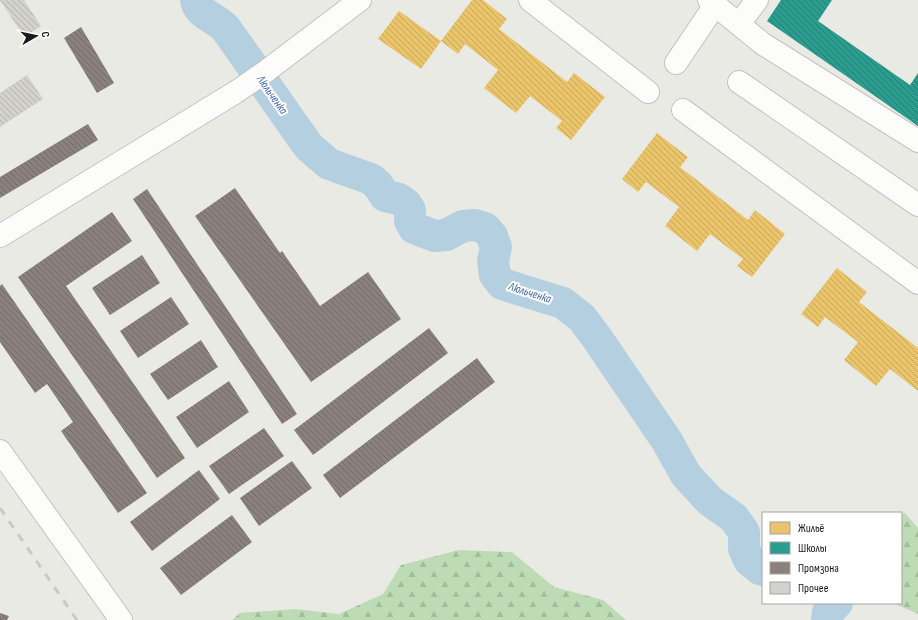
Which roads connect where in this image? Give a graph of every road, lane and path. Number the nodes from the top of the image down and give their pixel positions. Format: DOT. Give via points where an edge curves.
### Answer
graph roads {
  1 [pos="360,0"];
  2 [pos="530,0"];
  3 [pos="757,0"];
  4 [pos="712,2"];
  5 [pos="739,24"];
  6 [pos="676,63"];
  7 [pos="739,82"];
  8 [pos="648,92"];
  9 [pos="683,110"];
  10 [pos="918,141"];
  11 [pos="918,205"];
  12 [pos="0,236"];
  13 [pos="918,282"];
  14 [pos="0,451"];
  15 [pos="121,620"];
  1 -- 12 [label="lane" via="236,92"];
  2 -- 8 [label="lane"];
  3 -- 5 [label="lane"];
  4 -- 5 [label="lane"];
  4 -- 6 [label="lane"];
  5 -- 10 [label="lane" via="763,44"];
  7 -- 11 [label="lane"];
  9 -- 13 [label="lane"];
  14 -- 15 [label="lane"];
}
